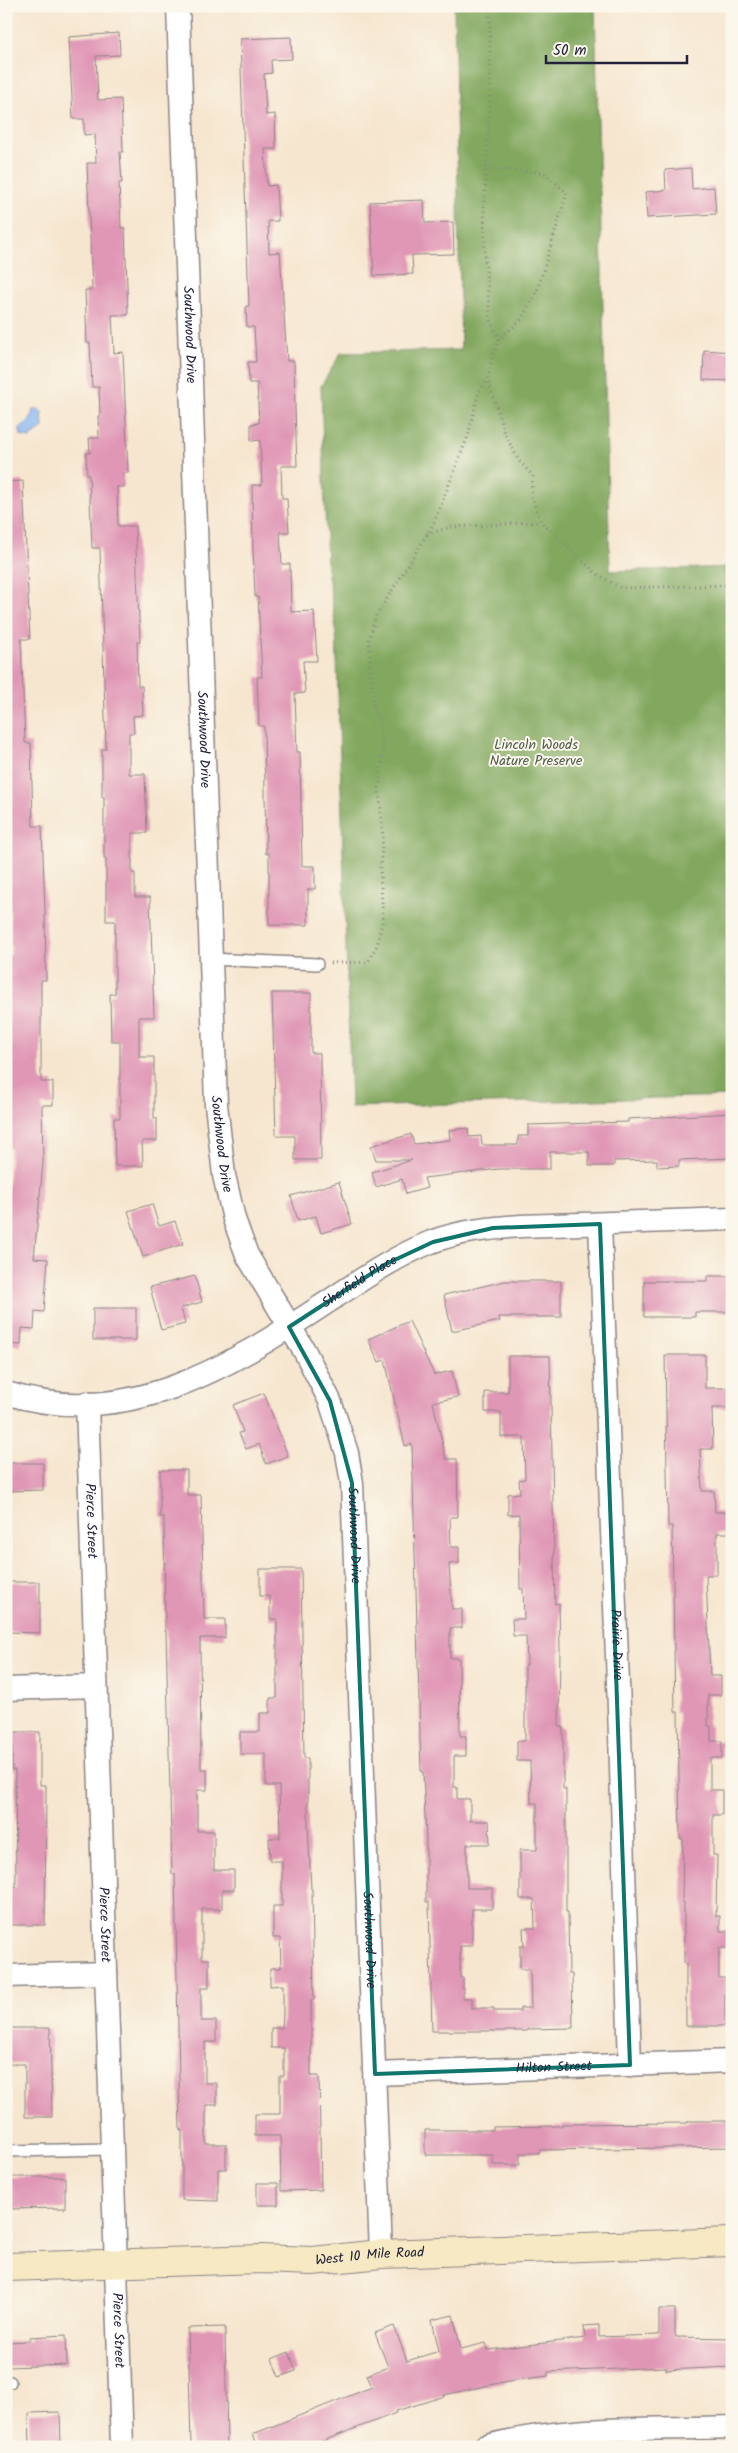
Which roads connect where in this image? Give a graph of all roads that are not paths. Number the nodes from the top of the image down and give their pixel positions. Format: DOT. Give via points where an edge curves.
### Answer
graph roads {
  1 [pos="178,6"];
  2 [pos="211,959"];
  3 [pos="317,964"];
  4 [pos="732,1219"];
  5 [pos="600,1224"];
  6 [pos="290,1327"];
  7 [pos="6,1392"];
  8 [pos="87,1403"];
  9 [pos="96,1686"];
  10 [pos="6,1689"];
  11 [pos="106,1973"];
  12 [pos="6,1976"];
  13 [pos="732,2061"];
  14 [pos="630,2065"];
  15 [pos="375,2074"];
  16 [pos="112,2149"];
  17 [pos="6,2151"];
  18 [pos="732,2242"];
  19 [pos="381,2254"];
  20 [pos="117,2264"];
  21 [pos="6,2267"];
  22 [pos="732,2427"];
  23 [pos="602,2439"];
  24 [pos="122,2447"];
  25 [pos="484,2447"];
  1 -- 2 [label="street, Southwood Drive"];
  2 -- 3 [label="lane"];
  2 -- 6 [label="street, Southwood Drive" via="216,1104 224,1175 234,1219 247,1255"];
  4 -- 5 [label="street, Sherfield Place"];
  5 -- 6 [label="street, Sherfield Place" via="493,1228 456,1234 386,1264"];
  5 -- 14 [label="street, Prairie Drive"];
  6 -- 8 [label="street, Sherfield Place" via="234,1361 181,1386 130,1399"];
  6 -- 15 [label="street, Southwood Drive" via="330,1401 347,1453 352,1483"];
  7 -- 8 [label="street, Sherfield Place" via="50,1402"];
  8 -- 9 [label="street, Pierce Street"];
  9 -- 10 [label="street"];
  9 -- 11 [label="street, Pierce Street"];
  11 -- 12 [label="street"];
  11 -- 16 [label="street, Pierce Street"];
  13 -- 14 [label="street, Hilton Street"];
  14 -- 15 [label="street, Hilton Street"];
  15 -- 19 [label="street, Southwood Drive"];
  16 -- 17 [label="lane"];
  16 -- 20 [label="street, Pierce Street"];
  18 -- 19 [label="main road, West 10 Mile Road"];
  19 -- 20 [label="main road, West 10 Mile Road" via="312,2261 261,2258"];
  20 -- 21 [label="main road, West 10 Mile Road"];
  20 -- 24 [label="street, Pierce Street"];
  22 -- 23 [label="street"];
  23 -- 25 [label="street" via="526,2438"];
}
